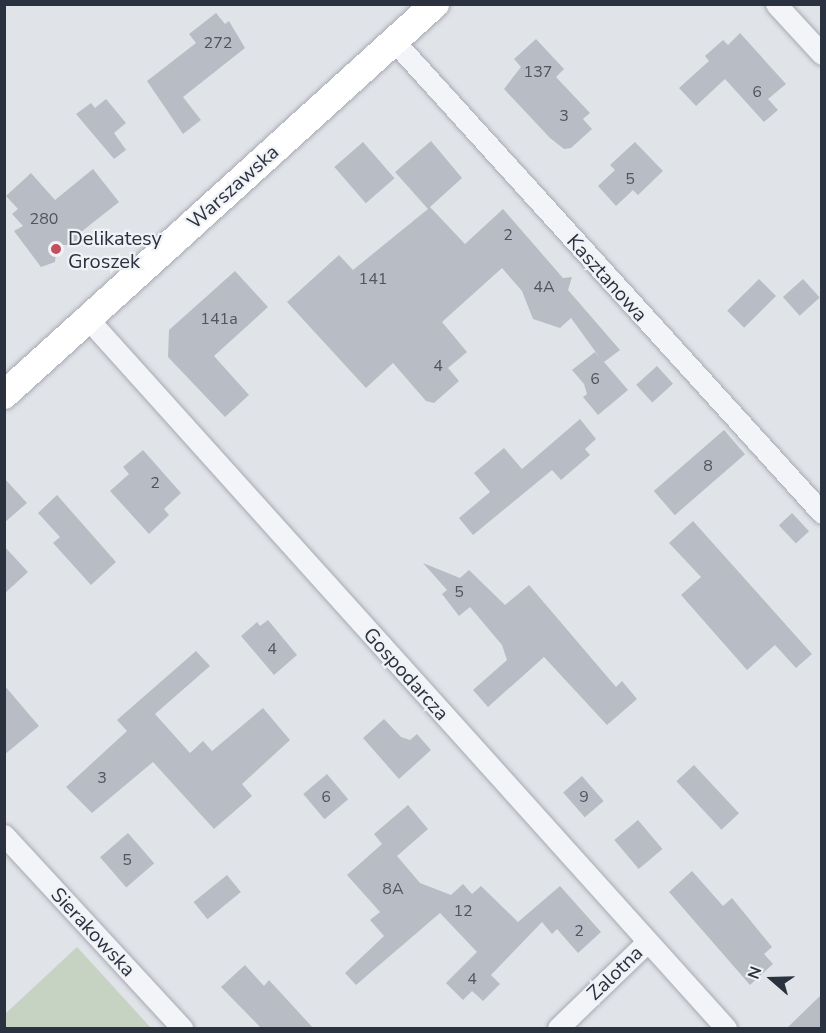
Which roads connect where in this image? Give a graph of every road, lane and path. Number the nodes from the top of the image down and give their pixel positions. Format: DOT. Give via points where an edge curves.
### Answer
graph roads {
  1 [pos="435,4"];
  2 [pos="776,4"];
  3 [pos="394,41"];
  4 [pos="822,54"];
  5 [pos="88,319"];
  6 [pos="4,395"];
  7 [pos="822,513"];
  8 [pos="4,835"];
  9 [pos="647,942"];
  10 [pos="182,1029"];
  11 [pos="558,1029"];
  12 [pos="726,1029"];
  1 -- 3 [label="street, Warszawska"];
  2 -- 4 [label="street"];
  3 -- 5 [label="street, Warszawska"];
  3 -- 7 [label="street, Kasztanowa"];
  5 -- 6 [label="street, Warszawska"];
  5 -- 9 [label="street, Gospodarcza"];
  8 -- 10 [label="street, Sierakowska"];
  9 -- 11 [label="street, Zalotna"];
  9 -- 12 [label="street, Gospodarcza"];
}
